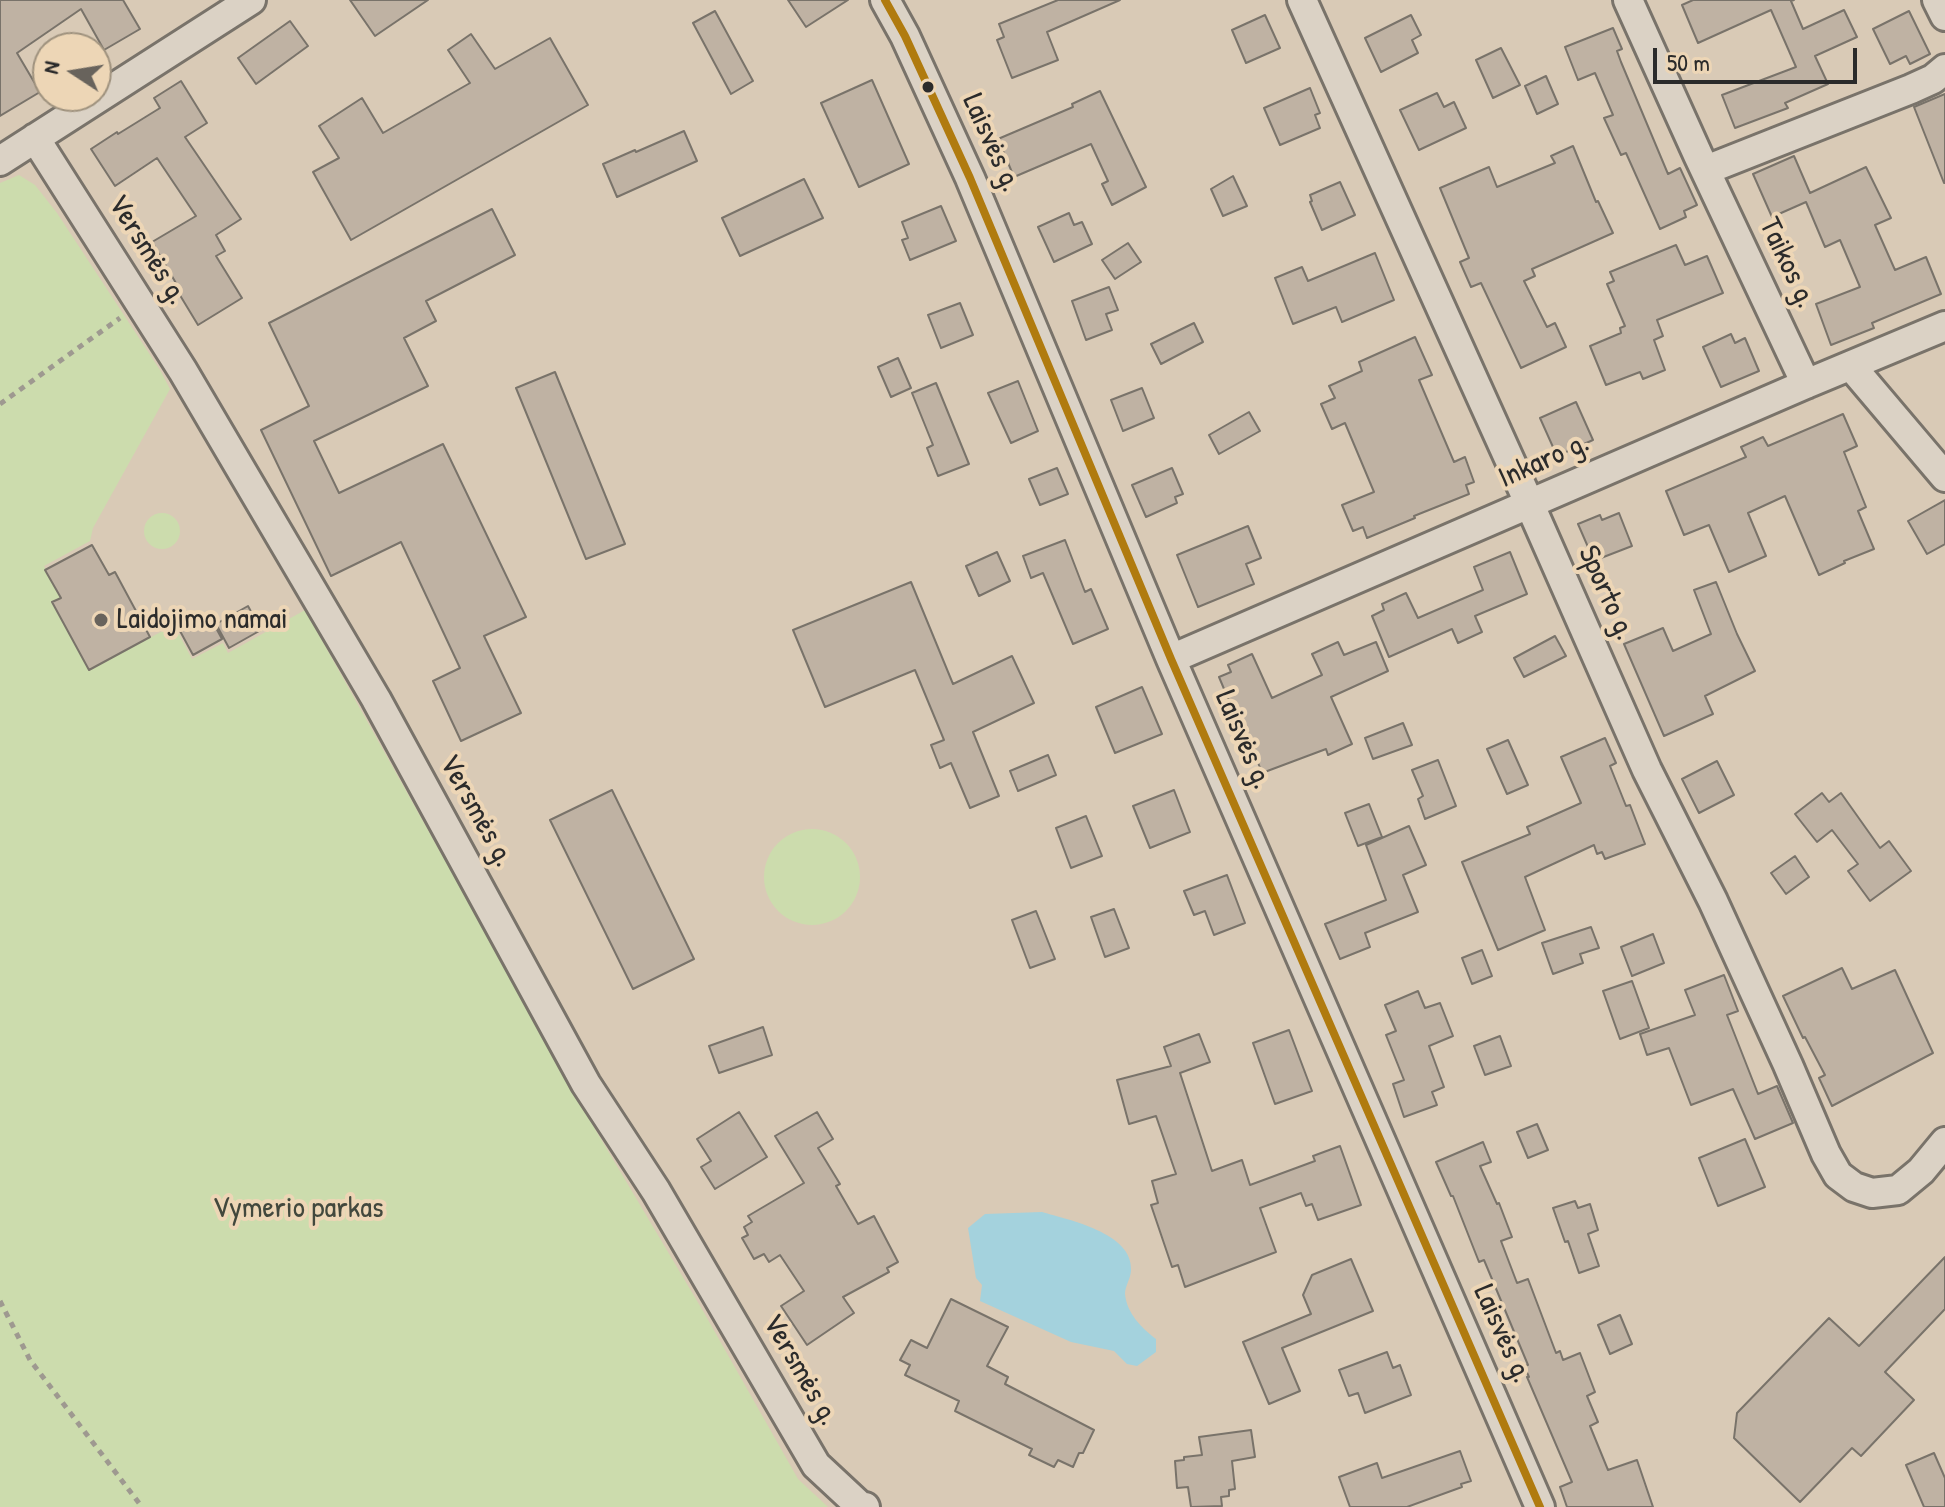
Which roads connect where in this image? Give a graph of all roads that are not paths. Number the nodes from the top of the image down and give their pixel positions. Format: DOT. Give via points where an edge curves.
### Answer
graph roads {
  1 [pos="251,0"];
  2 [pos="885,0"];
  3 [pos="1302,0"];
  4 [pos="1628,0"];
  5 [pos="1937,0"];
  6 [pos="1945,16"];
  7 [pos="1945,69"];
  8 [pos="35,138"];
  9 [pos="0,161"];
  10 [pos="1706,170"];
  11 [pos="1945,326"];
  12 [pos="1851,366"];
  13 [pos="1806,384"];
  14 [pos="1945,477"];
  15 [pos="1530,505"];
  16 [pos="1171,659"];
  17 [pos="1945,1142"];
  18 [pos="865,1507"];
  19 [pos="1540,1507"];
  1 -- 8 [label="street"];
  2 -- 16 [label="street, Laisvės g." via="970,178"];
  3 -- 15 [label="street, Sporto g."];
  4 -- 10 [label="street, Taikos g."];
  5 -- 6 [label="street"];
  7 -- 10 [label="street" via="1911,89"];
  8 -- 9 [label="street"];
  8 -- 18 [label="street, Versmės g." via="183,371 376,699 586,1084 656,1191 816,1465"];
  10 -- 13 [label="street, Taikos g."];
  11 -- 12 [label="street, Inkaro g."];
  12 -- 13 [label="street, Inkaro g."];
  12 -- 14 [label="street"];
  13 -- 15 [label="street, Inkaro g."];
  15 -- 16 [label="street, Inkaro g."];
  15 -- 17 [label="street, Sporto g." via="1647,770 1838,1175 1872,1193 1898,1190"];
  16 -- 19 [label="street, Laisvės g."];
}
